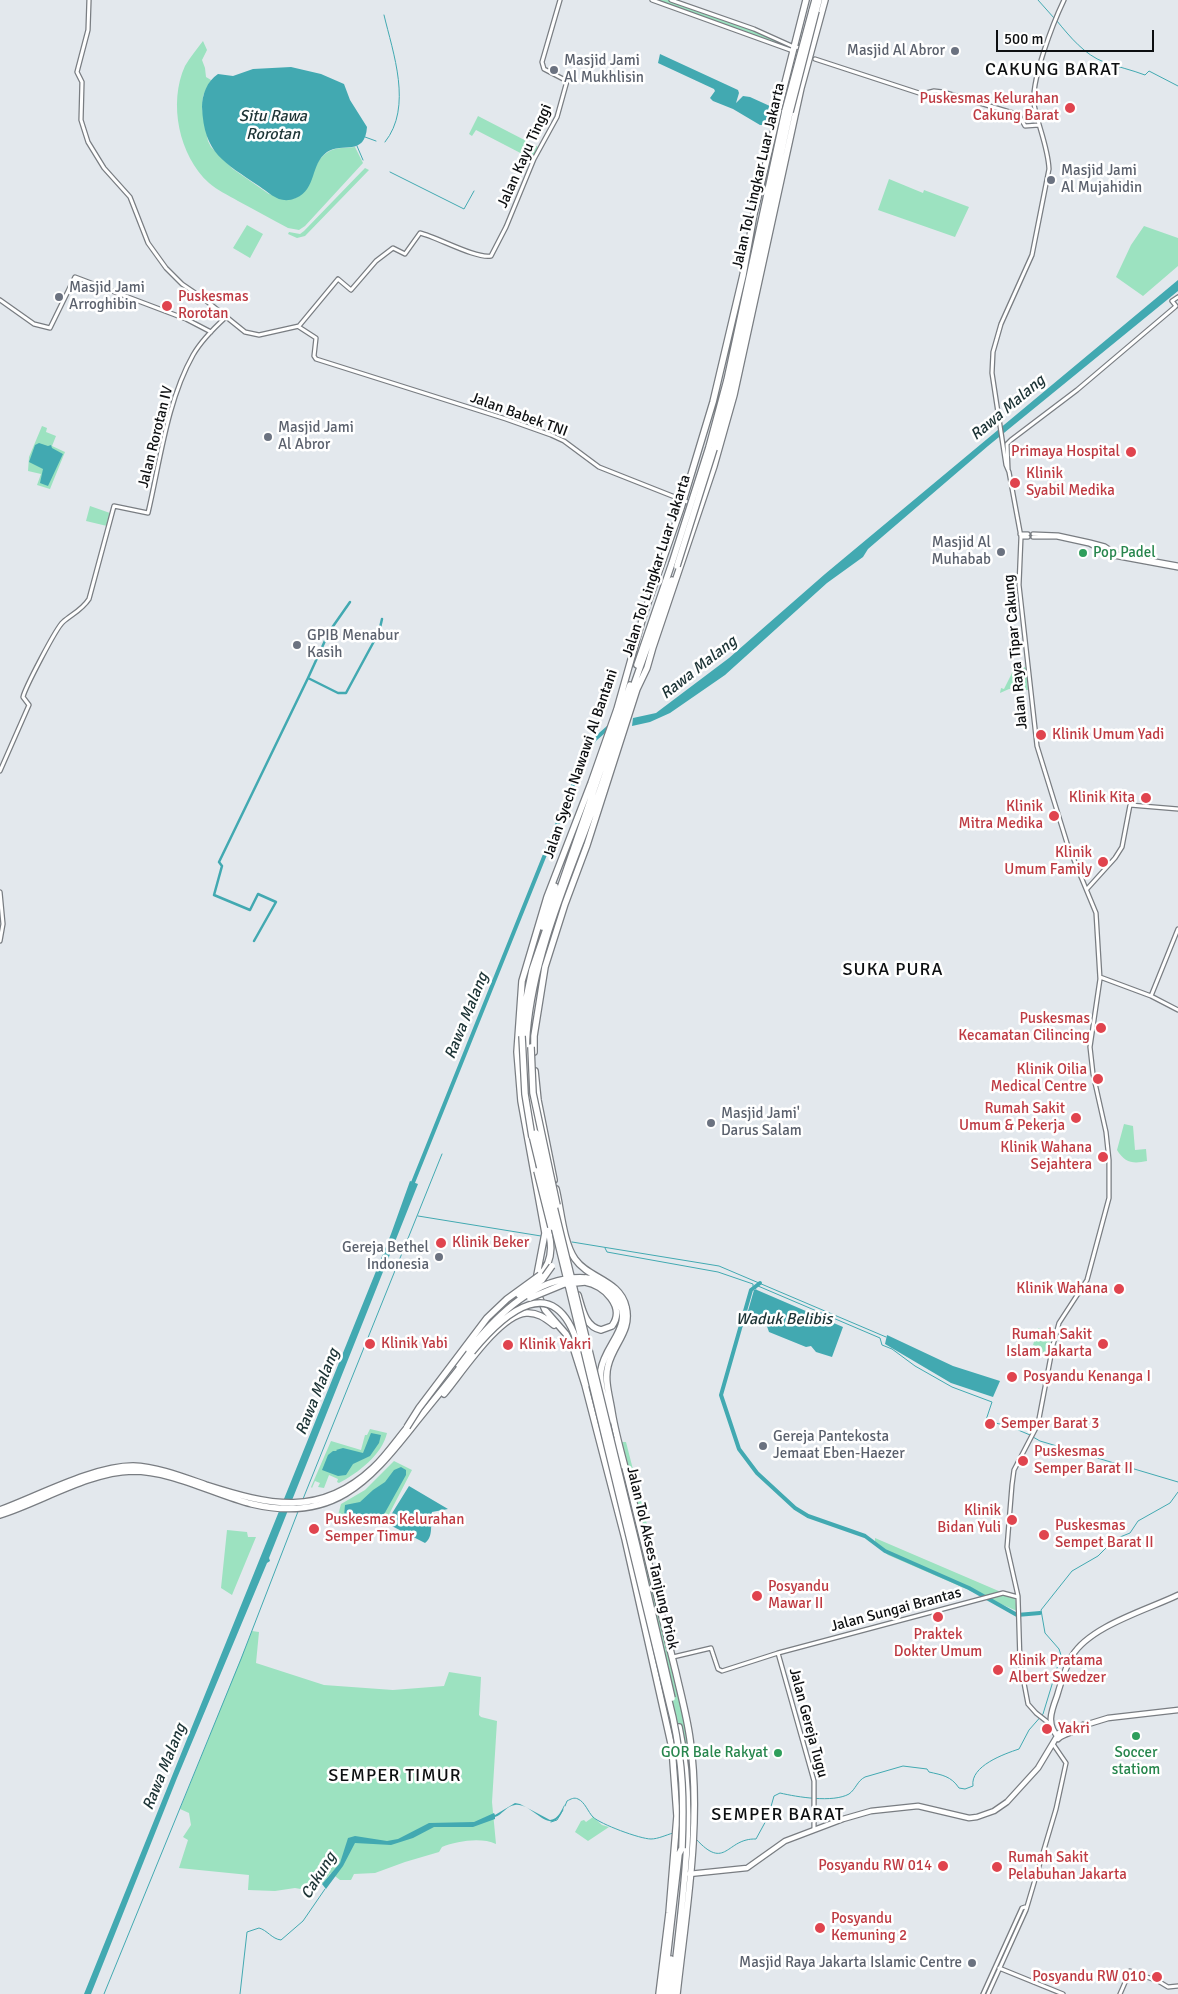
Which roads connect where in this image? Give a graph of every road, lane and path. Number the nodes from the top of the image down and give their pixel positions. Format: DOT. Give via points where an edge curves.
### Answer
graph roads {
  1 [pos="89,0"];
  2 [pos="560,0"];
  3 [pos="652,0"];
  4 [pos="671,0"];
  5 [pos="806,0"];
  6 [pos="815,0"];
  7 [pos="819,0"];
  8 [pos="825,0"];
  9 [pos="1064,0"];
  10 [pos="690,6"];
  11 [pos="814,11"];
  12 [pos="687,12"];
  13 [pos="798,27"];
  14 [pos="754,30"];
  15 [pos="816,34"];
  16 [pos="752,35"];
  17 [pos="793,49"];
  18 [pos="813,57"];
  19 [pos="788,69"];
  20 [pos="805,73"];
  21 [pos="1039,125"];
  22 [pos="1178,297"];
  23 [pos="0,300"];
  24 [pos="226,317"];
  25 [pos="299,326"];
  26 [pos="211,332"];
  27 [pos="1008,472"];
  28 [pos="683,501"];
  29 [pos="700,506"];
  30 [pos="679,512"];
  31 [pos="696,518"];
  32 [pos="1021,535"];
  33 [pos="1178,567"];
  34 [pos="623,710"];
  35 [pos="0,771"];
  36 [pos="597,799"];
  37 [pos="1178,809"];
  38 [pos="577,836"];
  39 [pos="580,862"];
  40 [pos="1087,889"];
  41 [pos="0,892"];
  42 [pos="1178,929"];
  43 [pos="0,940"];
  44 [pos="532,948"];
  45 [pos="1100,977"];
  46 [pos="1151,996"];
  47 [pos="1178,1010"];
  48 [pos="534,1036"];
  49 [pos="545,1129"];
  50 [pos="531,1133"];
  51 [pos="548,1145"];
  52 [pos="530,1150"];
  53 [pos="562,1237"];
  54 [pos="567,1259"];
  55 [pos="559,1283"];
  56 [pos="570,1340"];
  57 [pos="471,1351"];
  58 [pos="598,1405"];
  59 [pos="408,1429"];
  60 [pos="622,1485"];
  61 [pos="0,1510"];
  62 [pos="0,1515"];
  63 [pos="637,1518"];
  64 [pos="621,1524"];
  65 [pos="640,1534"];
  66 [pos="625,1539"];
  67 [pos="1178,1595"];
  68 [pos="1018,1597"];
  69 [pos="778,1653"];
  70 [pos="672,1658"];
  71 [pos="1178,1710"];
  72 [pos="1051,1725"];
  73 [pos="1059,1735"];
  74 [pos="1053,1744"];
  75 [pos="814,1829"];
  76 [pos="682,1848"];
  77 [pos="687,1874"];
  78 [pos="1025,1907"];
  79 [pos="683,1946"];
  80 [pos="995,1966"];
  81 [pos="999,1968"];
  82 [pos="1178,1986"];
  83 [pos="659,1994"];
  84 [pos="663,1994"];
  85 [pos="667,1994"];
  86 [pos="672,1994"];
  87 [pos="677,1994"];
  88 [pos="982,1994"];
  89 [pos="988,1994"];
  90 [pos="1063,1994"];
  91 [pos="1120,1994"];
  1 -- 24 [label="street" via="88,30 77,72 82,81 81,120 84,132 98,159 130,198 154,253 175,277"];
  2 -- 25 [label="street, Jalan Kayu Tinggi" via="543,67 567,83 557,117 489,257 419,234 406,254 393,248 376,261 351,290 338,279"];
  3 -- 12 [label="street"];
  4 -- 10 [label="street"];
  5 -- 13 [label="highway, Jalan Syech Nawawi Al Bantani"];
  6 -- 11 [label="highway, Jalan Tol Lingkar Luar Jakarta"];
  7 -- 11 [label="highway, Jalan Tol Lingkar Luar Jakarta"];
  8 -- 15 [label="highway"];
  9 -- 21 [label="street, Jalan Raya Tipar Cakung" via="1046,45 1034,95"];
  10 -- 12 [label="street"];
  10 -- 14 [label="street"];
  11 -- 34 [label="highway, Jalan Tol Lingkar Luar Jakarta, bridge" via="711,448"];
  12 -- 16 [label="street"];
  13 -- 15 [label="highway" via="799,36 805,42"];
  13 -- 17 [label="highway, Jalan Syech Nawawi Al Bantani"];
  14 -- 16 [label="street"];
  14 -- 17 [label="street"];
  15 -- 18 [label="highway, Jalan Syech Nawawi Al Bantani"];
  16 -- 17 [label="street"];
  17 -- 18 [label="street"];
  17 -- 18 [label="street" via="801,47"];
  17 -- 19 [label="highway, Jalan Syech Nawawi Al Bantani"];
  18 -- 20 [label="highway, Jalan Syech Nawawi Al Bantani"];
  18 -- 21 [label="street" via="922,94 943,92 1013,113 1025,126"];
  19 -- 20 [label="highway" via="794,59 800,57 806,61"];
  19 -- 28 [label="highway, Jalan Syech Nawawi Al Bantani" via="720,375"];
  20 -- 29 [label="highway, Jalan Syech Nawawi Al Bantani" via="737,384"];
  21 -- 27 [label="street, Jalan Raya Tipar Cakung" via="1049,169 1032,255 995,340 992,372"];
  22 -- 27 [label="street" via="1172,301 1176,306 1007,444"];
  23 -- 26 [label="street" via="34,324 50,328 75,277 186,319"];
  24 -- 25 [label="street" via="243,332 254,335"];
  24 -- 26 [label="street, Jalan Rorotan IV"];
  25 -- 28 [label="street, Jalan Babek TNI" via="316,338 314,358 558,438 599,467"];
  26 -- 35 [label="street, Jalan Rorotan IV" via="194,354 177,394 148,513 114,505 89,599 58,628 27,685 23,697 29,705"];
  27 -- 32 [label="street, Jalan Raya Tipar Cakung"];
  28 -- 29 [label="street, Jalan Babek TNI"];
  28 -- 30 [label="highway, Jalan Syech Nawawi Al Bantani"];
  29 -- 31 [label="highway, Jalan Syech Nawawi Al Bantani"];
  30 -- 31 [label="highway" via="684,507 691,507 696,510"];
  30 -- 34 [label="highway, Jalan Syech Nawawi Al Bantani" via="643,617"];
  31 -- 34 [label="highway, Jalan Syech Nawawi Al Bantani" via="648,668"];
  32 -- 33 [label="street" via="1089,544 1113,556"];
  32 -- 40 [label="street, Jalan Raya Tipar Cakung" via="1019,585 1035,737 1067,843"];
  34 -- 36 [label="highway, Jalan Tol Lingkar Luar Jakarta"];
  34 -- 38 [label="highway, Jalan Tol Lingkar Luar Jakarta"];
  34 -- 39 [label="highway, Jalan Syech Nawawi Al Bantani" via="613,763"];
  34 -- 44 [label="highway, Jalan Syech Nawawi Al Bantani" via="600,758 557,870"];
  36 -- 39 [label="highway"];
  36 -- 50 [label="highway, Jalan Tol Lingkar Luar Jakarta, bridge" via="533,986 526,1034"];
  37 -- 40 [label="street" via="1130,805 1122,847"];
  38 -- 44 [label="highway" via="563,863"];
  38 -- 50 [label="highway, Jalan Tol Lingkar Luar Jakarta, bridge" via="532,970 526,999 522,1036 523,1074"];
  39 -- 48 [label="highway" via="545,967"];
  40 -- 45 [label="street, Jalan Raya Tipar Cakung" via="1096,913"];
  41 -- 43 [label="street" via="3,924"];
  42 -- 46 [label="street"];
  44 -- 50 [label="highway" via="522,981 517,1052 521,1102"];
  45 -- 46 [label="street"];
  45 -- 68 [label="street, Jalan Raya Tipar Cakung" via="1089,1043 1106,1132 1109,1198 1087,1280 1058,1325 1041,1415 1014,1473 1008,1554"];
  46 -- 47 [label="street"];
  48 -- 49 [label="highway" via="536,1082"];
  48 -- 53 [label="highway, bridge" via="531,1047 533,1094"];
  49 -- 50 [label="highway"];
  49 -- 51 [label="highway"];
  50 -- 52 [label="highway"];
  50 -- 53 [label="highway, Jalan Tol Akses Tanjung Priok, bridge"];
  50 -- 57 [label="highway, bridge" via="554,1241 553,1263 542,1280 497,1313"];
  50 -- 58 [label="highway, Jalan Tol Akses Tanjung Priok, bridge"];
  51 -- 52 [label="highway" via="537,1142"];
  51 -- 63 [label="highway" via="572,1253 584,1268 613,1286 624,1299 626,1307 626,1330 609,1361 606,1377"];
  52 -- 56 [label="highway" via="545,1233 536,1275 537,1292 544,1310"];
  52 -- 59 [label="highway, bridge" via="551,1245 550,1259 534,1280 487,1318 419,1408"];
  53 -- 54 [label="highway, Jalan Tol Akses Tanjung Priok, bridge"];
  54 -- 55 [label="highway, bridge" via="573,1277 575,1286 582,1309 590,1324 601,1330 614,1324 615,1307 602,1288 585,1282 575,1282 571,1283 567,1284"];
  54 -- 60 [label="highway, Jalan Tol Akses Tanjung Priok, bridge"];
  55 -- 57 [label="highway, bridge" via="529,1294 505,1310"];
  55 -- 60 [label="highway, bridge" via="579,1277 598,1281 612,1291 620,1306 621,1327 604,1361 601,1377"];
  56 -- 59 [label="highway" via="535,1314 516,1316 492,1335 439,1399"];
  56 -- 64 [label="highway"];
  57 -- 58 [label="highway, bridge" via="520,1308 536,1303 554,1307 567,1317 572,1327"];
  57 -- 59 [label="highway"];
  58 -- 76 [label="highway, Jalan Tol Akses Tanjung Priok, bridge" via="677,1737 684,1789"];
  59 -- 61 [label="highway" via="358,1480 338,1492 307,1502 267,1502 158,1470 126,1467 98,1472"];
  59 -- 62 [label="highway" via="386,1461 369,1478 342,1496 320,1504 295,1508 266,1507 157,1474 132,1471 98,1477"];
  60 -- 77 [label="highway, Jalan Tol Akses Tanjung Priok, bridge" via="684,1752 687,1772"];
  63 -- 64 [label="highway" via="633,1525"];
  63 -- 65 [label="highway"];
  64 -- 66 [label="highway"];
  65 -- 66 [label="highway" via="630,1532"];
  65 -- 70 [label="highway"];
  66 -- 83 [label="highway" via="672,1748 677,1806"];
  67 -- 72 [label="main road" via="1115,1621 1077,1650 1064,1673 1050,1715"];
  68 -- 69 [label="street, Jalan Sungai Brantas" via="1005,1592"];
  68 -- 72 [label="street, Jalan Raya Tipar Cakung" via="1019,1657 1027,1702"];
  69 -- 70 [label="street" via="722,1671 718,1669 711,1648"];
  69 -- 75 [label="street, Jalan Gereja Tugu" via="814,1781"];
  70 -- 77 [label="highway" via="691,1740 693,1833"];
  71 -- 73 [label="main road" via="1127,1714 1084,1724"];
  72 -- 73 [label="main road"];
  73 -- 74 [label="main road"];
  74 -- 75 [label="main road" via="1038,1768 1007,1802 994,1811 977,1817 963,1817 918,1806 891,1807"];
  74 -- 78 [label="street" via="1066,1764 1056,1809"];
  75 -- 77 [label="main road" via="780,1844 747,1868"];
  76 -- 84 [label="highway"];
  76 -- 85 [label="highway, Jalan Tol Akses Tanjung Priok"];
  77 -- 79 [label="highway"];
  77 -- 79 [label="highway" via="681,1936"];
  77 -- 86 [label="highway, Jalan Tol Akses Tanjung Priok"];
  78 -- 80 [label="street"];
  78 -- 81 [label="street"];
  79 -- 87 [label="highway"];
  80 -- 81 [label="street"];
  80 -- 88 [label="street"];
  81 -- 89 [label="street"];
  81 -- 90 [label="street"];
  82 -- 91 [label="street" via="1168,1987 1130,1971"];
}
